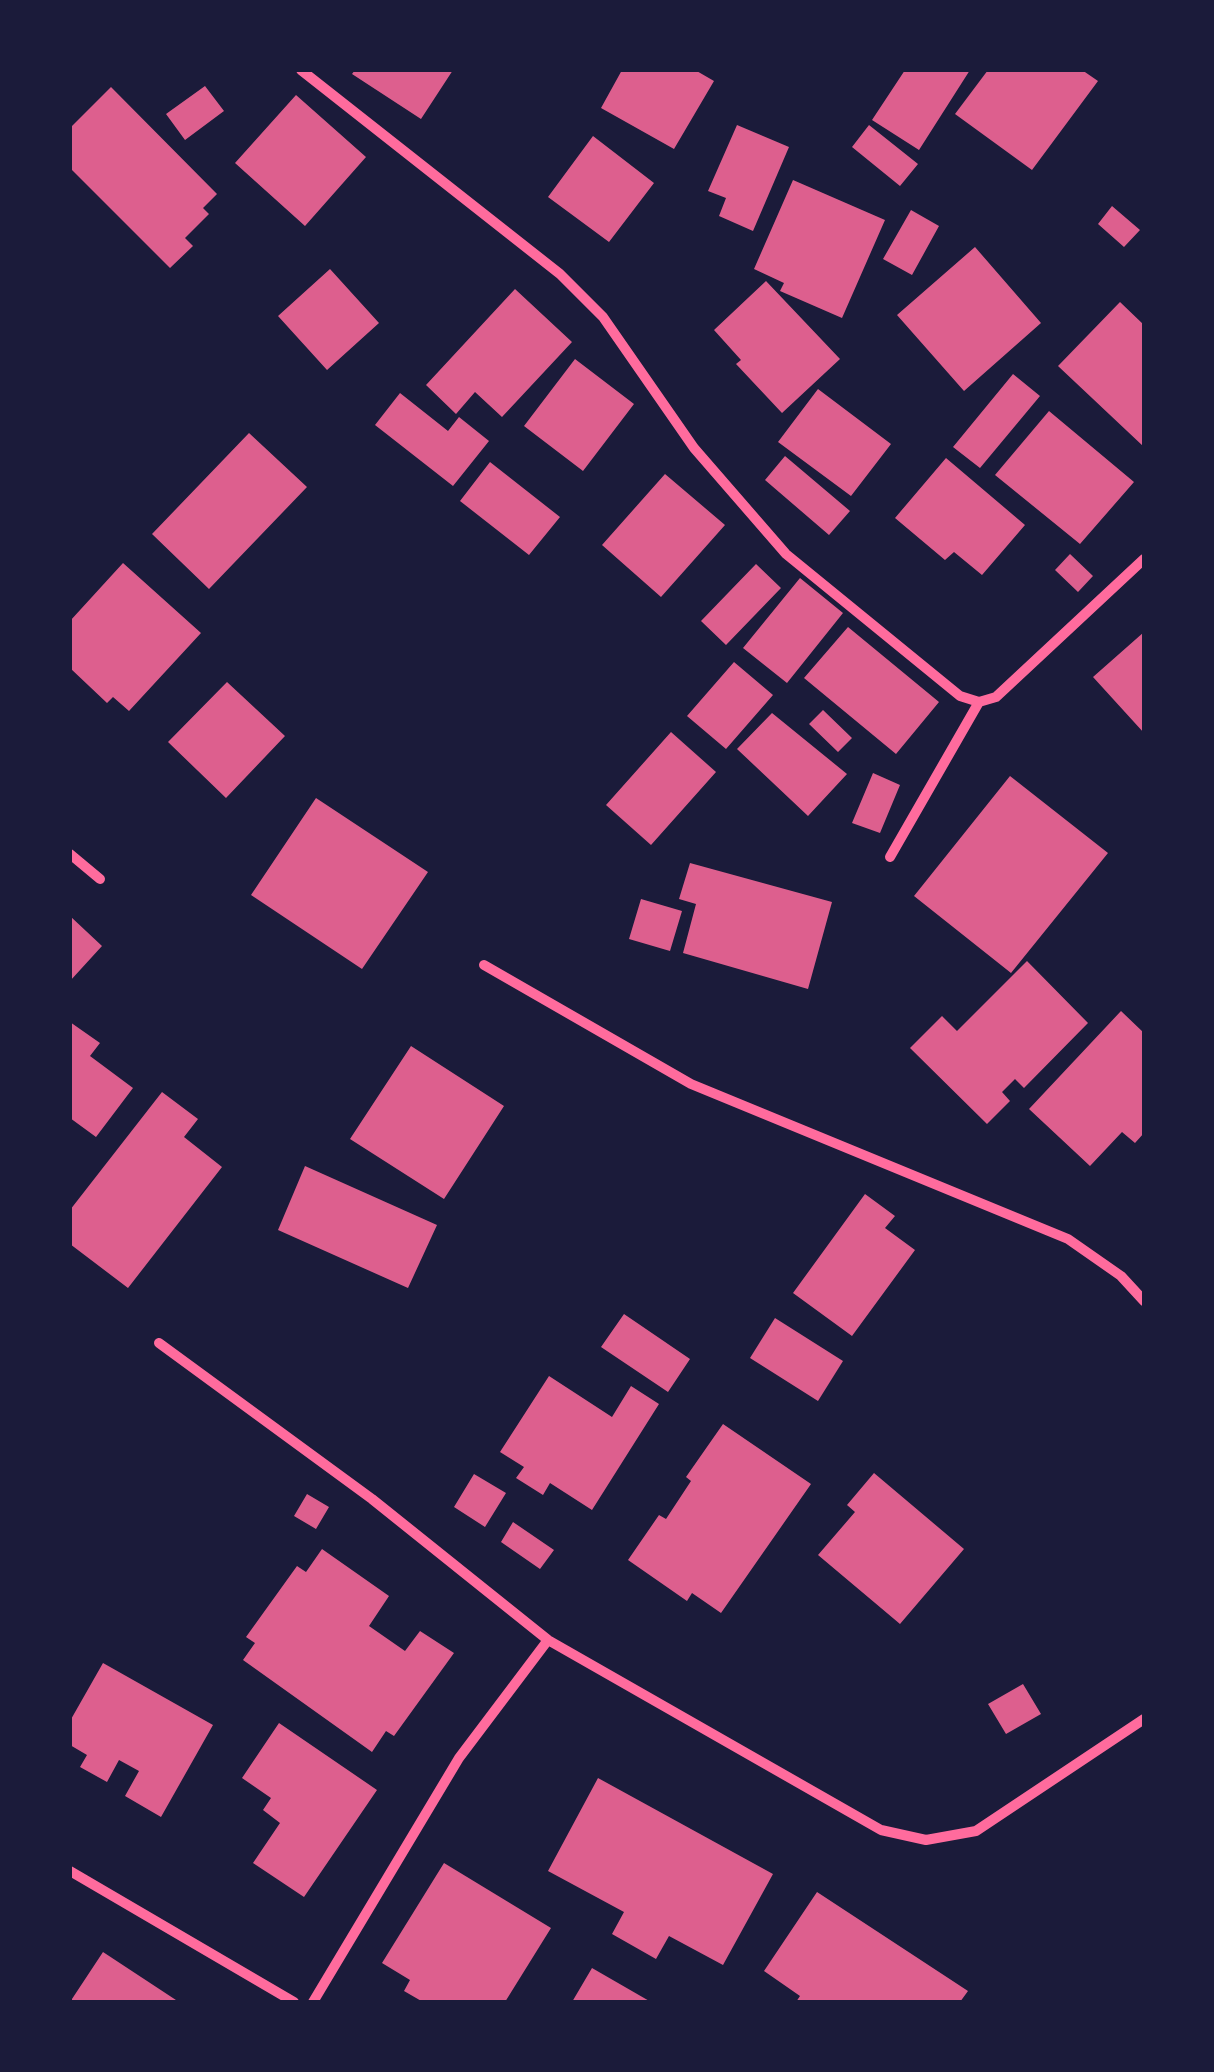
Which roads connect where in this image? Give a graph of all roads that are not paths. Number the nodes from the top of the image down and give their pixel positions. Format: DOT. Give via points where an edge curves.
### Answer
graph roads {
  1 [pos="301,70"];
  2 [pos="1144,559"];
  3 [pos="979,702"];
  4 [pos="70,854"];
  5 [pos="890,857"];
  6 [pos="100,879"];
  7 [pos="484,964"];
  8 [pos="1144,1300"];
  9 [pos="159,1343"];
  10 [pos="548,1640"];
  11 [pos="1144,1719"];
  12 [pos="70,1870"];
  13 [pos="294,2002"];
  14 [pos="313,2002"];
  1 -- 3 [label="street" via="560,274 602,317 694,448 786,554 960,696"];
  2 -- 3 [label="street" via="996,697"];
  3 -- 5 [label="street"];
  4 -- 6 [label="street"];
  7 -- 8 [label="street" via="691,1084 1068,1239"];
  9 -- 10 [label="street" via="372,1499"];
  10 -- 11 [label="street" via="880,1830 926,1840 976,1831"];
  10 -- 14 [label="street" via="459,1758"];
  12 -- 13 [label="street"];
}
